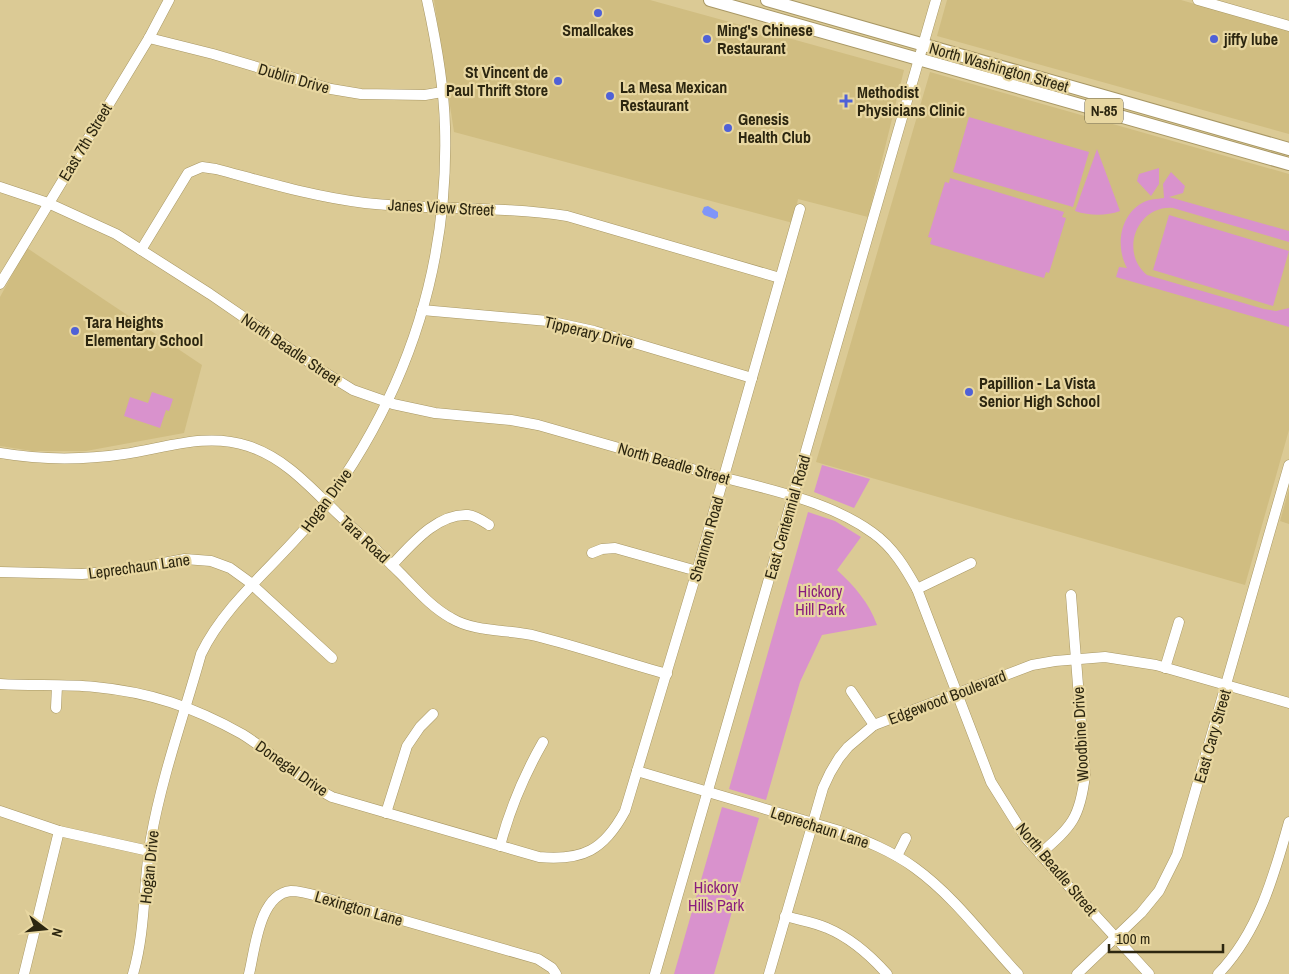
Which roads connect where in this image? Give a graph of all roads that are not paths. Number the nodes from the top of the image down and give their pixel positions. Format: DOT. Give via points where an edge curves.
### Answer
graph roads {
  1 [pos="168,0"];
  2 [pos="427,0"];
  3 [pos="710,0"];
  4 [pos="767,0"];
  5 [pos="936,0"];
  6 [pos="1198,0"];
  7 [pos="1289,26"];
  8 [pos="149,38"];
  9 [pos="923,45"];
  10 [pos="918,60"];
  11 [pos="442,92"];
  12 [pos="1289,149"];
  13 [pos="1289,164"];
  14 [pos="0,187"];
  15 [pos="48,203"];
  16 [pos="443,207"];
  17 [pos="800,209"];
  18 [pos="141,250"];
  19 [pos="780,278"];
  20 [pos="0,284"];
  21 [pos="422,310"];
  22 [pos="752,378"];
  23 [pos="388,403"];
  24 [pos="0,453"];
  25 [pos="1289,466"];
  26 [pos="723,477"];
  27 [pos="792,497"];
  28 [pos="326,502"];
  29 [pos="489,525"];
  30 [pos="592,553"];
  31 [pos="971,563"];
  32 [pos="392,565"];
  33 [pos="697,571"];
  34 [pos="0,572"];
  35 [pos="253,586"];
  36 [pos="917,589"];
  37 [pos="1071,594"];
  38 [pos="1179,622"];
  39 [pos="332,658"];
  40 [pos="1076,658"];
  41 [pos="1165,668"];
  42 [pos="667,674"];
  43 [pos="0,684"];
  44 [pos="1227,685"];
  45 [pos="57,686"];
  46 [pos="852,691"];
  47 [pos="958,694"];
  48 [pos="1289,703"];
  49 [pos="186,707"];
  50 [pos="56,708"];
  51 [pos="433,714"];
  52 [pos="874,725"];
  53 [pos="543,742"];
  54 [pos="637,771"];
  55 [pos="708,792"];
  56 [pos="0,811"];
  57 [pos="625,811"];
  58 [pos="386,813"];
  59 [pos="1289,822"];
  60 [pos="812,823"];
  61 [pos="59,831"];
  62 [pos="906,838"];
  63 [pos="500,846"];
  64 [pos="149,850"];
  65 [pos="1040,854"];
  66 [pos="897,856"];
  67 [pos="785,916"];
  68 [pos="1116,937"];
  69 [pos="24,974"];
  70 [pos="133,974"];
  71 [pos="249,974"];
  72 [pos="556,974"];
  73 [pos="655,974"];
  74 [pos="769,974"];
  75 [pos="887,974"];
  76 [pos="1018,974"];
  77 [pos="1077,974"];
  78 [pos="1149,974"];
  79 [pos="1218,974"];
  1 -- 8 [label="street, East 7th Street"];
  2 -- 11 [label="street, Hogan Drive"];
  3 -- 10 [label="main road, North Washington Street / N-85"];
  4 -- 9 [label="main road, North Washington Street / N-85"];
  5 -- 9 [label="street, East Centennial Road"];
  6 -- 7 [label="street"];
  8 -- 11 [label="street, Dublin Drive" via="331,89 361,94 425,95"];
  8 -- 15 [label="street, East 7th Street"];
  9 -- 10 [label="street, East Centennial Road"];
  9 -- 12 [label="main road, North Washington Street / N-85"];
  10 -- 13 [label="main road, North Washington Street / N-85"];
  10 -- 27 [label="street, East Centennial Road"];
  11 -- 16 [label="street, Hogan Drive" via="445,126"];
  14 -- 15 [label="street, North Beadle Street"];
  15 -- 18 [label="street, North Beadle Street" via="116,234"];
  15 -- 20 [label="street, East 7th Street"];
  16 -- 18 [label="street, Janes View Street" via="323,197 202,167 188,173"];
  16 -- 19 [label="street, Janes View Street" via="567,216"];
  16 -- 21 [label="street, Hogan Drive" via="436,255"];
  17 -- 19 [label="street, Shannon Road"];
  18 -- 23 [label="street, North Beadle Street" via="319,369 353,390"];
  19 -- 22 [label="street, Shannon Road"];
  21 -- 22 [label="street, Tipperary Drive" via="548,321 594,331"];
  21 -- 23 [label="street, Hogan Drive"];
  22 -- 26 [label="street, Shannon Road"];
  23 -- 26 [label="street, North Beadle Street" via="435,413 538,425"];
  23 -- 28 [label="street, Hogan Drive" via="361,452"];
  24 -- 28 [label="street, Tara Road" via="81,458 125,454 200,440 234,442 284,463"];
  25 -- 44 [label="street, East Cary Street"];
  26 -- 27 [label="street, North Beadle Street"];
  26 -- 33 [label="street, Shannon Road"];
  27 -- 36 [label="street, North Beadle Street" via="849,518 873,533 896,555"];
  27 -- 55 [label="street, East Centennial Road"];
  28 -- 32 [label="street, Tara Road"];
  28 -- 35 [label="street, Hogan Drive" via="297,540"];
  29 -- 32 [label="street" via="469,515 443,521 421,535"];
  30 -- 33 [label="street" via="615,548"];
  31 -- 36 [label="street"];
  32 -- 42 [label="street, Tara Road" via="433,606 452,619 474,627 535,636"];
  33 -- 42 [label="street, Shannon Road"];
  34 -- 35 [label="street, Leprechaun Lane" via="82,574 198,559 224,565"];
  35 -- 39 [label="street, Leprechaun Lane"];
  35 -- 49 [label="street, Hogan Drive" via="209,637 200,654"];
  36 -- 47 [label="street, North Beadle Street"];
  37 -- 40 [label="street, Woodbine Drive"];
  38 -- 41 [label="street"];
  40 -- 41 [label="street, Edgewood Boulevard" via="1105,657"];
  40 -- 47 [label="street, Edgewood Boulevard" via="1032,665"];
  40 -- 65 [label="street, Woodbine Drive" via="1085,775 1083,795 1075,818 1061,836"];
  41 -- 44 [label="street, Edgewood Boulevard"];
  42 -- 54 [label="street, Shannon Road"];
  43 -- 45 [label="street, Donegal Drive"];
  44 -- 48 [label="street, Edgewood Boulevard"];
  44 -- 68 [label="street, East Cary Street" via="1177,855 1159,891"];
  45 -- 49 [label="street, Donegal Drive" via="93,686 134,692"];
  45 -- 50 [label="street"];
  46 -- 52 [label="street"];
  47 -- 52 [label="street, Edgewood Boulevard"];
  47 -- 65 [label="street, North Beadle Street" via="991,782 1026,838"];
  49 -- 58 [label="street, Donegal Drive" via="244,735 316,789"];
  49 -- 64 [label="street, Hogan Drive" via="161,792"];
  51 -- 58 [label="street" via="407,746"];
  52 -- 60 [label="street, Edgewood Boulevard" via="848,747 830,773"];
  53 -- 63 [label="street" via="510,811"];
  54 -- 55 [label="street, Leprechaun Lane"];
  54 -- 57 [label="street, Shannon Road"];
  55 -- 60 [label="street, Leprechaun Lane"];
  55 -- 73 [label="street, East Centennial Road"];
  56 -- 61 [label="street"];
  57 -- 63 [label="street, Donegal Drive" via="605,840 576,856 561,859 540,857"];
  58 -- 63 [label="street, Donegal Drive"];
  59 -- 79 [label="street" via="1262,905 1237,950"];
  60 -- 66 [label="street, Leprechaun Lane" via="870,842"];
  60 -- 67 [label="street, Edgewood Boulevard"];
  61 -- 64 [label="street"];
  61 -- 69 [label="street"];
  62 -- 66 [label="street"];
  64 -- 70 [label="street, Hogan Drive" via="143,919"];
  65 -- 68 [label="street, North Beadle Street"];
  66 -- 76 [label="street, Leprechaun Lane" via="933,882 961,909"];
  67 -- 74 [label="street, Edgewood Boulevard"];
  67 -- 75 [label="street" via="826,927 847,938"];
  68 -- 77 [label="street, East Cary Street"];
  68 -- 78 [label="street, North Beadle Street"];
  71 -- 72 [label="street, Lexington Lane" via="263,914 276,897 290,891 538,959"];
}
